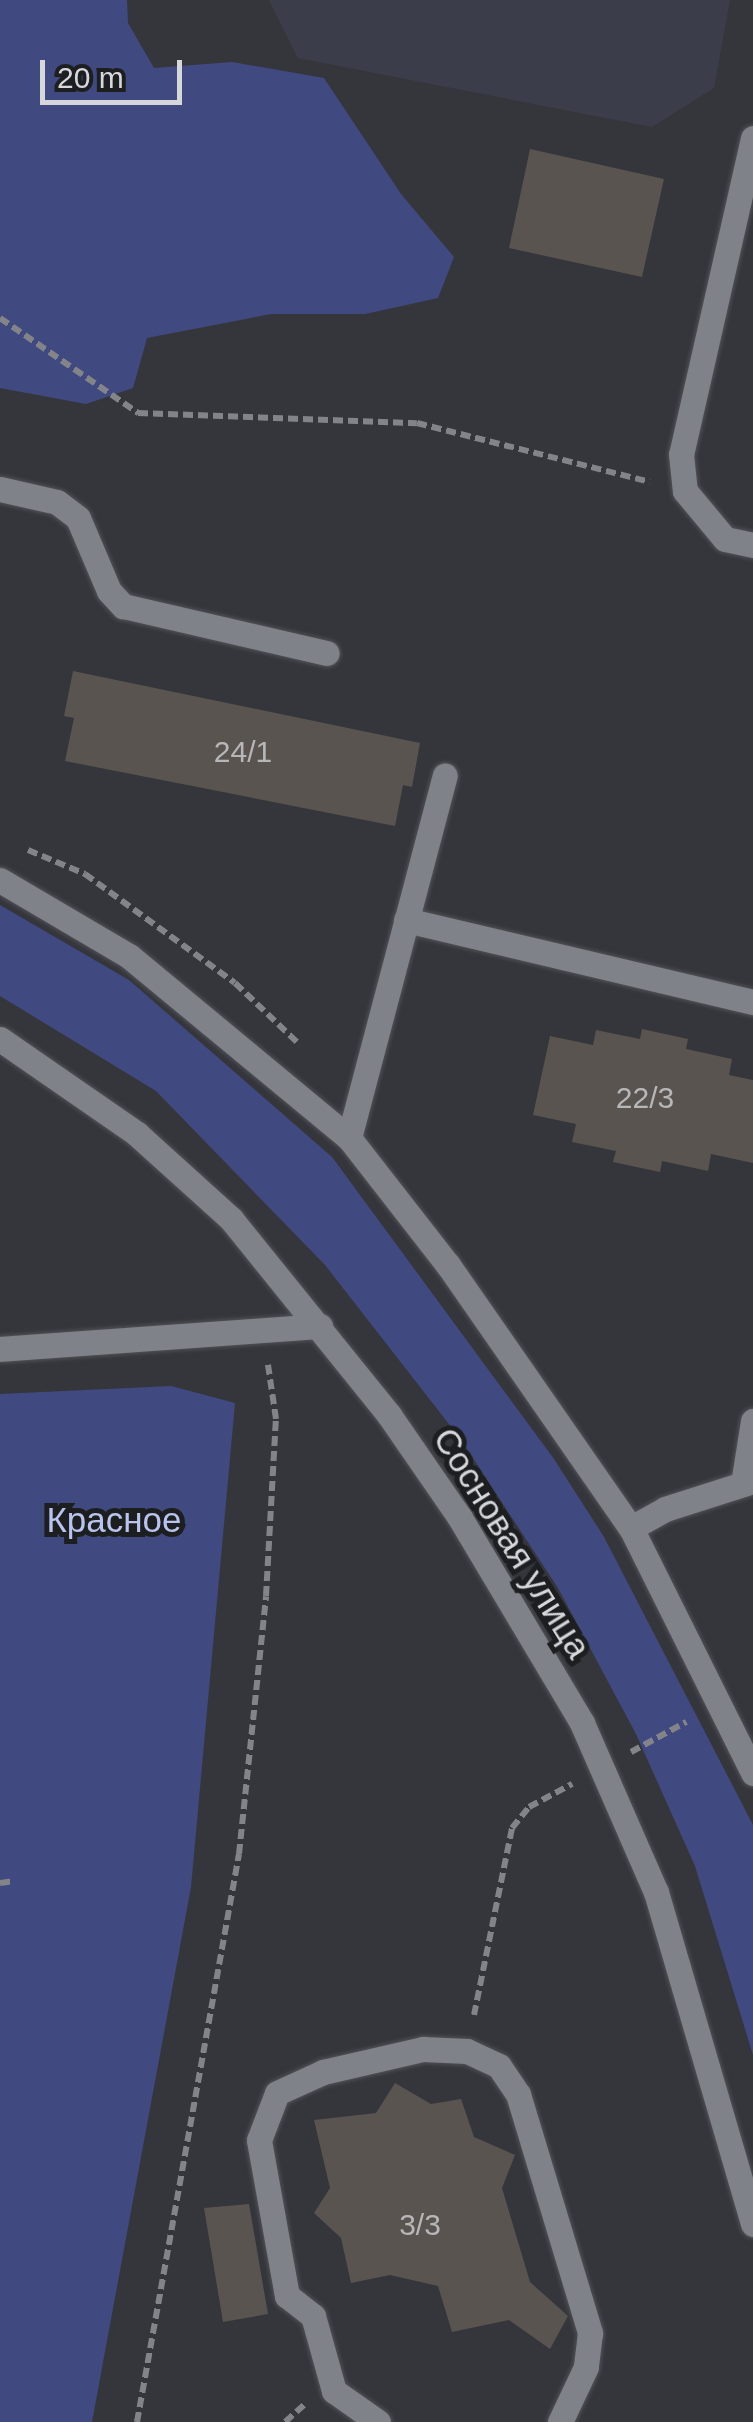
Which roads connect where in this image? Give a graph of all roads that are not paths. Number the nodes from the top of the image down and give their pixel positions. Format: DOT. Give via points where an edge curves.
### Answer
graph roads {
  1 [pos="753,138"];
  2 [pos="0,489"];
  3 [pos="753,545"];
  4 [pos="327,652"];
  5 [pos="444,775"];
  6 [pos="0,880"];
  7 [pos="406,920"];
  8 [pos="753,1002"];
  9 [pos="0,1039"];
  10 [pos="348,1138"];
  11 [pos="320,1326"];
  12 [pos="0,1348"];
  13 [pos="753,1421"];
  14 [pos="748,1483"];
  15 [pos="630,1528"];
  16 [pos="753,1772"];
  17 [pos="753,2224"];
  18 [pos="378,2422"];
  19 [pos="560,2422"];
  1 -- 3 [label="street" via="681,454 685,490 725,539"];
  2 -- 4 [label="street" via="57,502 78,518 109,591 123,606"];
  5 -- 7 [label="street"];
  6 -- 10 [label="street" via="129,956"];
  7 -- 8 [label="street"];
  7 -- 10 [label="street"];
  9 -- 11 [label="street, Сосновая улица" via="150,1146 231,1218"];
  10 -- 15 [label="street" via="448,1265"];
  11 -- 12 [label="street"];
  11 -- 17 [label="street, Сосновая улица" via="523,1617 601,1768 656,1892"];
  13 -- 14 [label="street"];
  14 -- 15 [label="street"];
  15 -- 16 [label="street"];
  18 -- 19 [label="street" via="334,2392 314,2316 287,2296 259,2140 277,2093 322,2072 423,2048 467,2051 499,2066 518,2094 590,2333 586,2367"];
}
